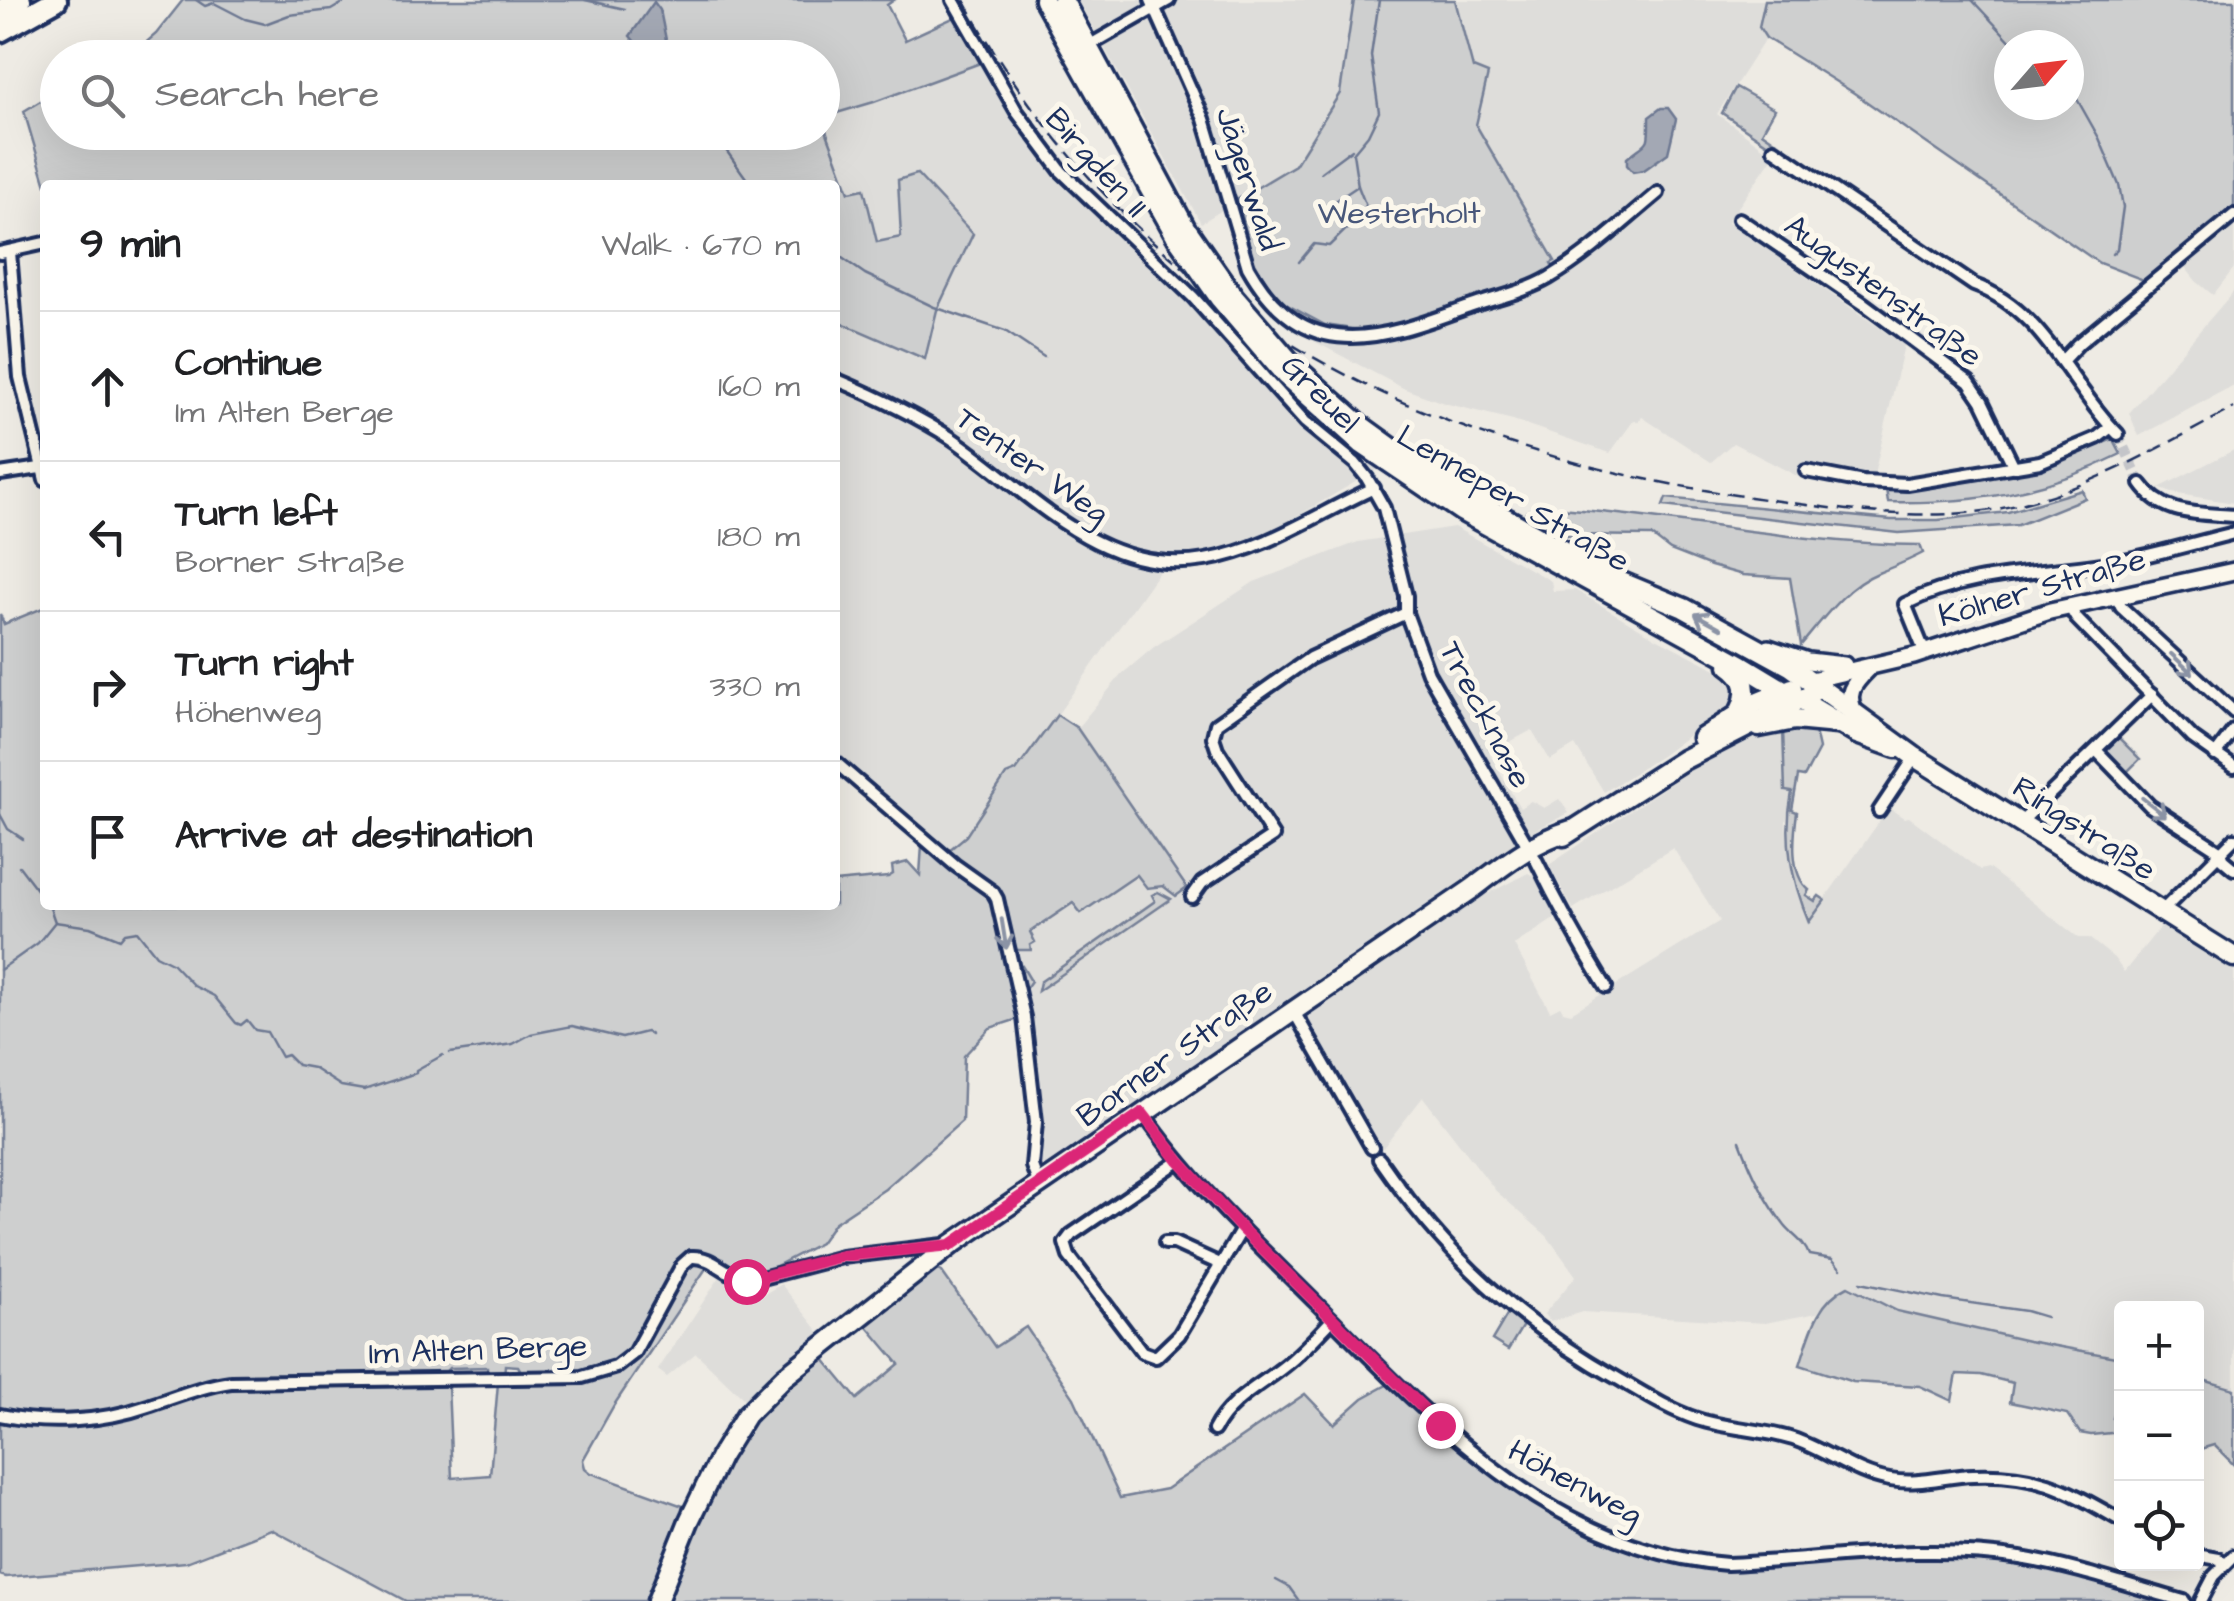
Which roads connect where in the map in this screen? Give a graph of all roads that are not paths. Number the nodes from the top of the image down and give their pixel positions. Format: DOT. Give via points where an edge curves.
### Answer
graph roads {
  1 [pos="20,0"];
  2 [pos="56,0"];
  3 [pos="952,0"];
  4 [pos="1044,0"];
  5 [pos="1062,0"];
  6 [pos="1169,0"];
  7 [pos="1154,5"];
  8 [pos="0,11"];
  9 [pos="0,31"];
  10 [pos="1081,50"];
  11 [pos="1774,149"];
  12 [pos="1658,192"];
  13 [pos="2234,215"];
  14 [pos="1739,219"];
  15 [pos="40,244"];
  16 [pos="5,252"];
  17 [pos="1230,337"];
  18 [pos="2062,361"];
  19 [pos="1288,370"];
  20 [pos="840,380"];
  21 [pos="2014,466"];
  22 [pos="40,468"];
  23 [pos="1806,471"];
  24 [pos="0,474"];
  25 [pos="2142,484"];
  26 [pos="1374,488"];
  27 [pos="1463,504"];
  28 [pos="2234,516"];
  29 [pos="2234,533"];
  30 [pos="2234,571"];
  31 [pos="2116,596"];
  32 [pos="2069,606"];
  33 [pos="1406,613"];
  34 [pos="1694,638"];
  35 [pos="1744,640"];
  36 [pos="1924,653"];
  37 [pos="1868,668"];
  38 [pos="1817,685"];
  39 [pos="1794,694"];
  40 [pos="2152,696"];
  41 [pos="2234,712"];
  42 [pos="1739,713"];
  43 [pos="1850,720"];
  44 [pos="2234,730"];
  45 [pos="1730,734"];
  46 [pos="2096,750"];
  47 [pos="1909,753"];
  48 [pos="2214,754"];
  49 [pos="1683,760"];
  50 [pos="840,767"];
  51 [pos="2234,767"];
  52 [pos="1879,811"];
  53 [pos="2020,823"];
  54 [pos="2234,839"];
  55 [pos="2221,852"];
  56 [pos="1532,853"];
  57 [pos="2234,869"];
  58 [pos="1192,897"];
  59 [pos="2160,913"];
  60 [pos="2234,957"];
  61 [pos="1606,988"];
  62 [pos="1292,1010"];
  63 [pos="1142,1113"];
  64 [pos="1372,1148"];
  65 [pos="1379,1159"];
  66 [pos="1179,1161"];
  67 [pos="1039,1184"];
  68 [pos="1242,1229"];
  69 [pos="1165,1244"];
  70 [pos="951,1245"];
  71 [pos="1220,1264"];
  72 [pos="1332,1320"];
  73 [pos="0,1415"];
  74 [pos="1214,1430"];
  75 [pos="2114,1516"];
  76 [pos="2204,1556"];
  77 [pos="2229,1560"];
  78 [pos="657,1601"];
  79 [pos="2184,1601"];
  80 [pos="2201,1601"];
  1 -- 8 [label="highway"];
  2 -- 9 [label="highway"];
  3 -- 17 [label="street, Birgden II" via="1017,112 1061,170"];
  4 -- 10 [label="main road, Lenneper Straße"];
  5 -- 10 [label="main road, Lenneper Straße"];
  6 -- 7 [label="street"];
  7 -- 10 [label="street"];
  7 -- 12 [label="street, Jägerwald" via="1204,119 1248,267 1297,321 1346,338 1387,335 1526,288 1555,274"];
  10 -- 19 [label="main road, Lenneper Straße, bridge" via="1220,299"];
  11 -- 18 [label="street" via="1974,286 2001,296"];
  13 -- 18 [label="street"];
  14 -- 21 [label="street, Augustenstraße" via="1969,382"];
  15 -- 16 [label="street"];
  16 -- 22 [label="street" via="20,377"];
  17 -- 26 [label="street, Greuel" via="1304,422 1355,462"];
  18 -- 21 [label="street" via="2115,431"];
  19 -- 27 [label="main road, Lenneper Straße"];
  19 -- 27 [label="main road, Lenneper Straße" via="1362,444 1442,500"];
  20 -- 26 [label="street, Tenter Weg" via="950,438 1071,530 1146,559 1224,556"];
  21 -- 23 [label="street" via="1895,484"];
  22 -- 24 [label="street"];
  25 -- 28 [label="street" via="2152,500 2170,508"];
  26 -- 33 [label="street, Trecknase"];
  27 -- 34 [label="main road, Lenneper Straße"];
  35 -- 27 [label="main road, Lenneper Straße, one-way" via="1485,508"];
  29 -- 36 [label="street" via="2118,562 1972,580 1927,593 1905,604"];
  30 -- 31 [label="street, Kölner Straße"];
  31 -- 32 [label="street, Kölner Straße"];
  31 -- 41 [label="street, one-way" via="2120,607"];
  32 -- 36 [label="street, Kölner Straße"];
  32 -- 40 [label="street"];
  33 -- 56 [label="street, Trecknase" via="1428,673"];
  33 -- 58 [label="street" via="1314,656 1216,724 1217,749 1274,836 1202,883"];
  34 -- 39 [label="main road, Lenneper Straße"];
  34 -- 42 [label="main road" via="1742,677 1746,695"];
  35 -- 37 [label="street" via="1808,661"];
  35 -- 38 [label="main road, Lenneper Straße"];
  36 -- 37 [label="street, Kölner Straße"];
  37 -- 38 [label="street, Kölner Straße"];
  37 -- 43 [label="street" via="1850,690"];
  38 -- 39 [label="main road, Kölner Straße"];
  38 -- 43 [label="main road, Ringstraße"];
  39 -- 42 [label="main road, Borner Straße"];
  39 -- 43 [label="main road, Ringstraße"];
  39 -- 45 [label="main road, Borner Straße"];
  40 -- 46 [label="street"];
  40 -- 48 [label="street"];
  42 -- 49 [label="main road, Borner Straße" via="1692,744"];
  43 -- 45 [label="main road" via="1795,720"];
  43 -- 47 [label="main road, Ringstraße"];
  44 -- 48 [label="street"];
  45 -- 49 [label="main road, Borner Straße"];
  46 -- 53 [label="street"];
  46 -- 55 [label="street, one-way" via="2150,806"];
  47 -- 52 [label="street"];
  47 -- 53 [label="main road, Ringstraße"];
  48 -- 51 [label="street"];
  49 -- 56 [label="main road, Borner Straße"];
  50 -- 67 [label="street, one-way" via="907,832 986,886 998,902 1024,1017 1037,1129 1032,1166"];
  53 -- 59 [label="main road, Ringstraße"];
  54 -- 55 [label="street"];
  55 -- 57 [label="street"];
  55 -- 59 [label="street"];
  56 -- 61 [label="street, Trecknase"];
  56 -- 62 [label="main road, Borner Straße" via="1493,870"];
  59 -- 60 [label="main road, Ringstraße"];
  62 -- 63 [label="main road, Borner Straße"];
  62 -- 64 [label="street"];
  63 -- 66 [label="street, Höhenweg"];
  63 -- 67 [label="main road, Borner Straße"];
  65 -- 75 [label="street" via="1431,1230 1502,1301 1568,1350 1658,1402 1707,1422 1792,1439 1886,1479 2042,1480"];
  66 -- 68 [label="street, Höhenweg"];
  66 -- 71 [label="street" via="1071,1236 1065,1249 1152,1358 1179,1335"];
  67 -- 70 [label="main road, Borner Straße"];
  68 -- 71 [label="street"];
  68 -- 72 [label="street, Höhenweg"];
  69 -- 71 [label="street"];
  70 -- 73 [label="street, Im Alten Berge" via="842,1256 754,1281 694,1256 628,1359 582,1378 231,1382 126,1413 51,1421"];
  70 -- 78 [label="main road, Borner Straße" via="746,1415 705,1485"];
  72 -- 74 [label="street" via="1290,1362 1236,1401"];
  72 -- 79 [label="street, Höhenweg" via="1486,1464 1562,1512 1636,1546 1723,1564 1924,1553 2007,1557"];
  76 -- 77 [label="street"];
  77 -- 80 [label="street"];
}
